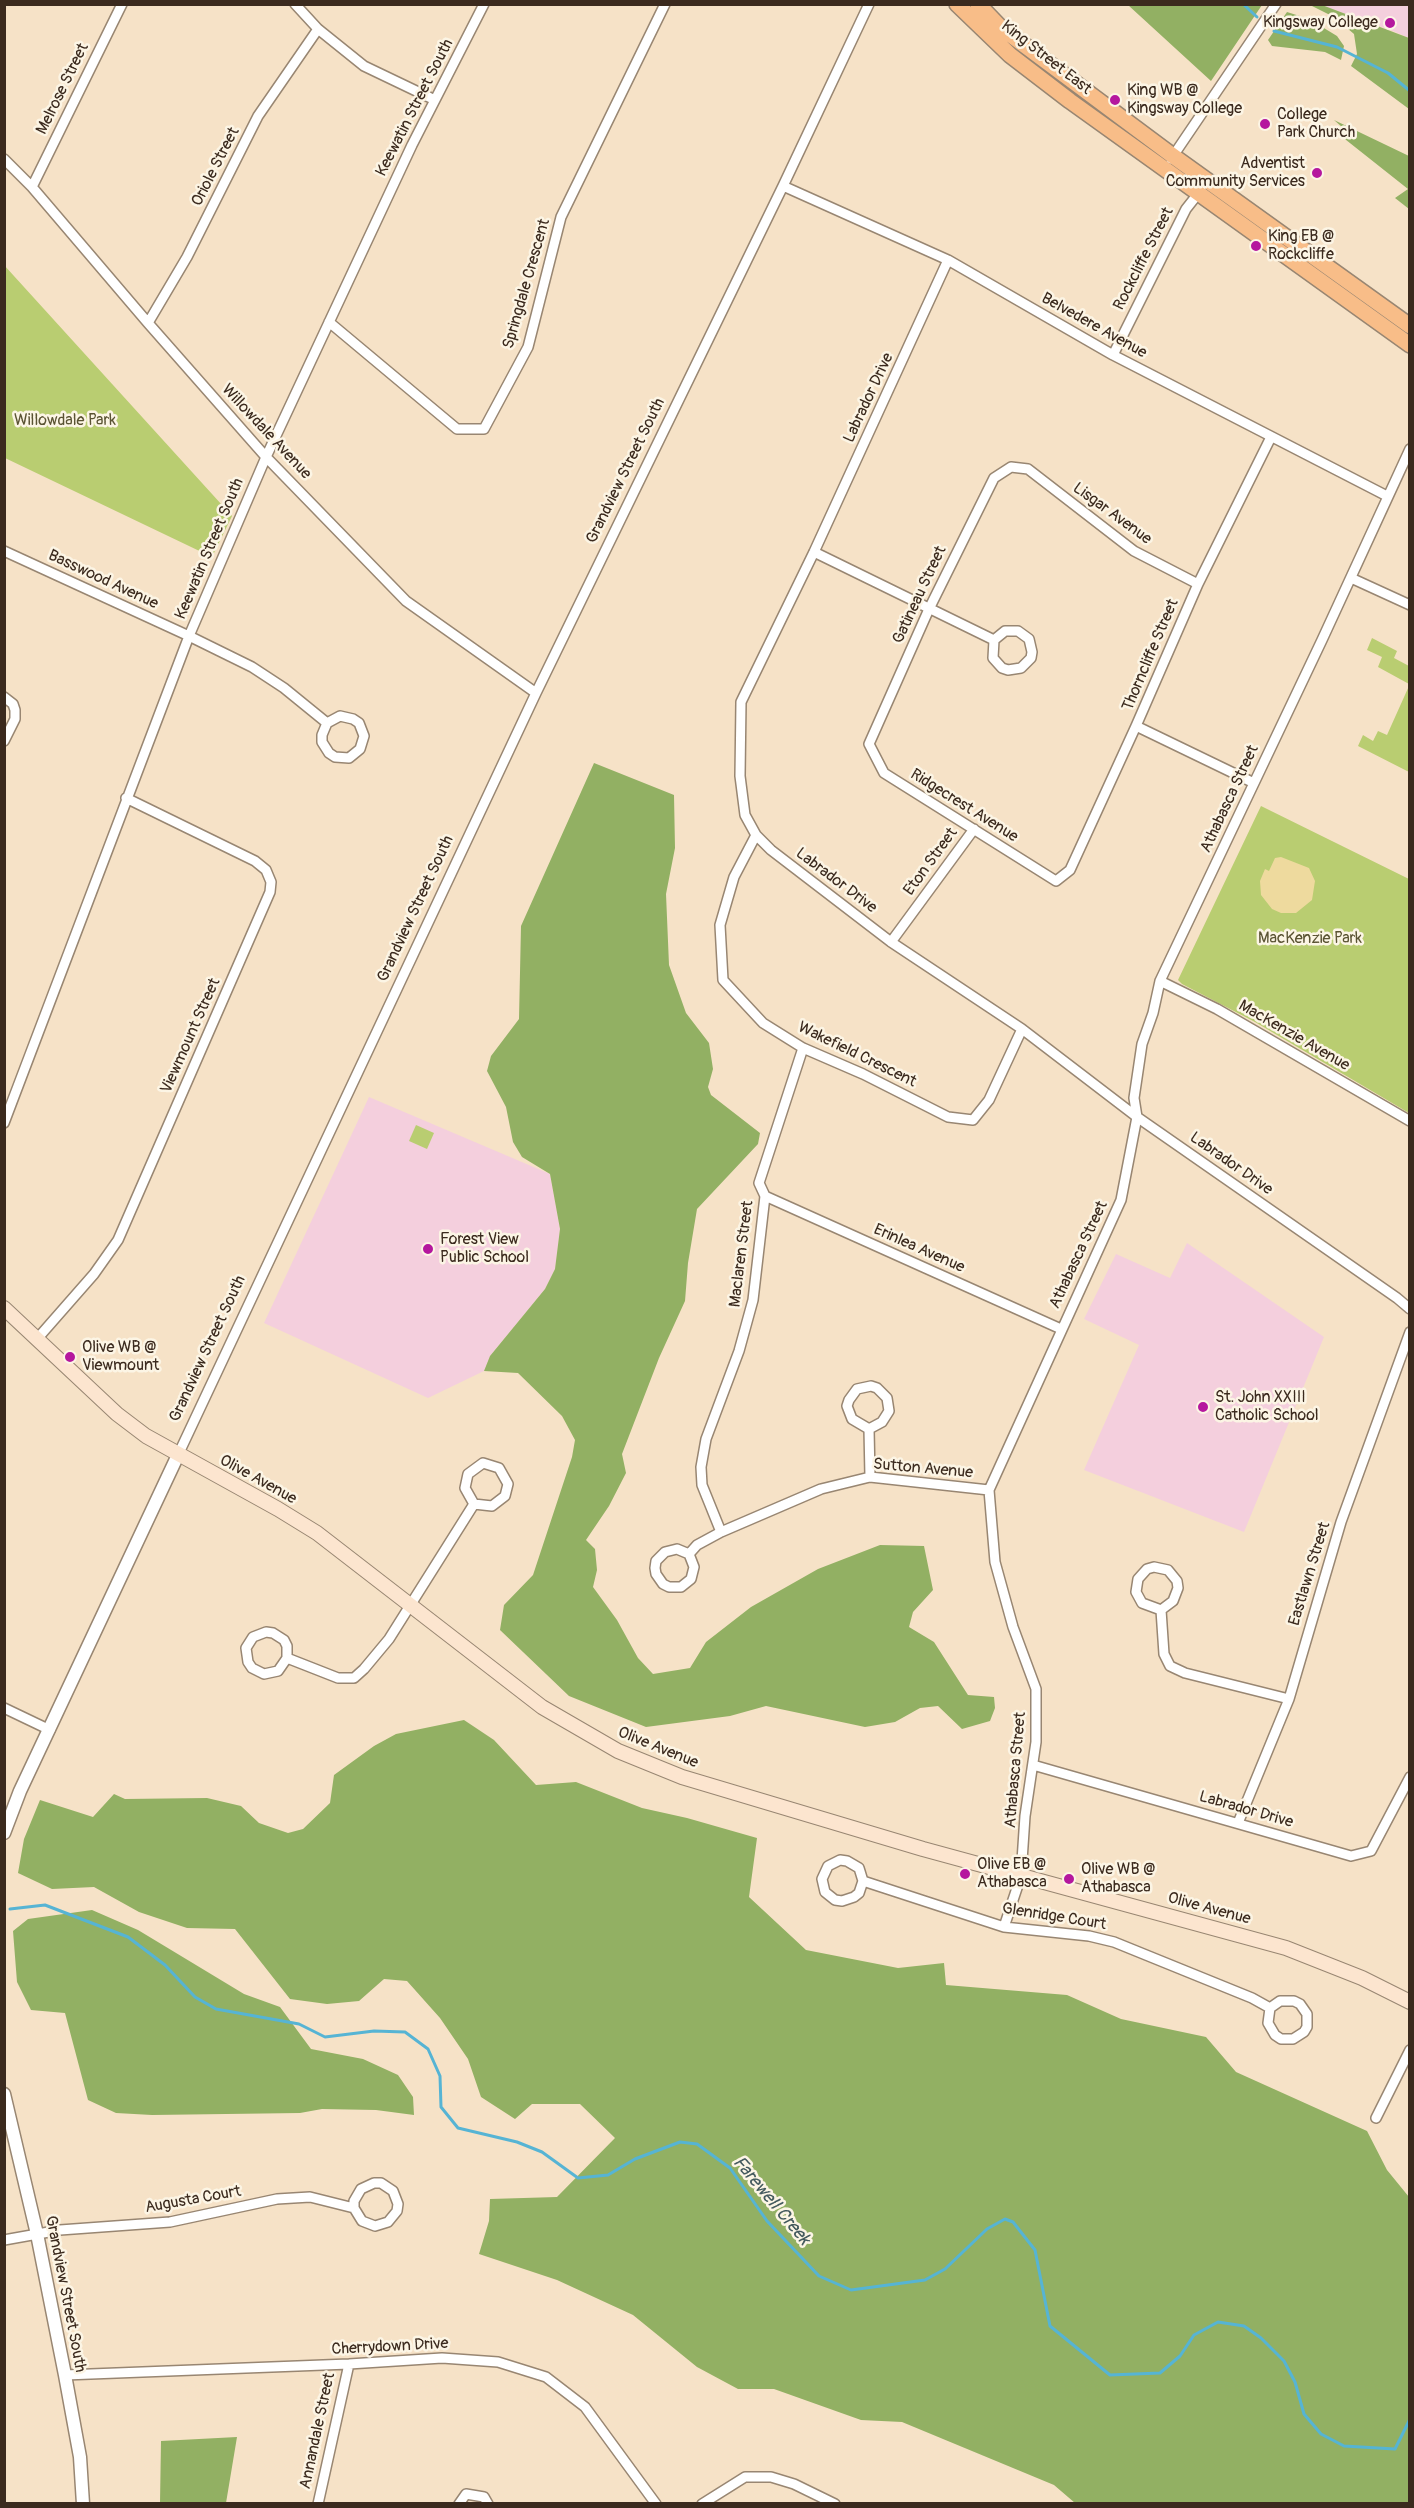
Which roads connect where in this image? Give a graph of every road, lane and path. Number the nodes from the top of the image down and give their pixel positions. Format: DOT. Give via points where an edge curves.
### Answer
graph roads {
  1 [pos="122,4"];
  2 [pos="296,4"];
  3 [pos="484,4"];
  4 [pos="665,4"];
  5 [pos="869,4"];
  6 [pos="957,4"];
  7 [pos="978,4"];
  8 [pos="1276,4"];
  9 [pos="318,29"];
  10 [pos="435,100"];
  11 [pos="4,159"];
  12 [pos="1168,162"];
  13 [pos="783,186"];
  14 [pos="32,187"];
  15 [pos="1203,187"];
  16 [pos="948,261"];
  17 [pos="329,322"];
  18 [pos="148,323"];
  19 [pos="1410,327"];
  20 [pos="1410,345"];
  21 [pos="1113,355"];
  22 [pos="1271,437"];
  23 [pos="1410,449"];
  24 [pos="266,457"];
  25 [pos="1011,467"];
  26 [pos="1387,496"];
  27 [pos="4,551"];
  28 [pos="814,552"];
  29 [pos="1351,578"];
  30 [pos="1198,584"];
  31 [pos="1410,605"];
  32 [pos="928,609"];
  33 [pos="189,636"];
  34 [pos="994,640"];
  35 [pos="536,693"];
  36 [pos="4,697"];
  37 [pos="327,723"];
  38 [pos="1137,726"];
  39 [pos="4,741"];
  40 [pos="869,744"];
  41 [pos="1254,783"];
  42 [pos="126,798"];
  43 [pos="974,830"];
  44 [pos="756,836"];
  45 [pos="1056,881"];
  46 [pos="891,942"];
  47 [pos="1160,981"];
  48 [pos="1022,1029"];
  49 [pos="803,1048"];
  50 [pos="4,1093"];
  51 [pos="15,1095"];
  52 [pos="1137,1117"];
  53 [pos="1410,1121"];
  54 [pos="4,1123"];
  55 [pos="765,1196"];
  56 [pos="4,1308"];
  57 [pos="1410,1309"];
  58 [pos="1061,1329"];
  59 [pos="1410,1332"];
  60 [pos="37,1339"];
  61 [pos="869,1429"];
  62 [pos="178,1455"];
  63 [pos="870,1478"];
  64 [pos="989,1490"];
  65 [pos="474,1504"];
  66 [pos="721,1532"];
  67 [pos="689,1554"];
  68 [pos="410,1604"];
  69 [pos="1161,1610"];
  70 [pos="287,1658"];
  71 [pos="1289,1699"];
  72 [pos="4,1708"];
  73 [pos="50,1730"];
  74 [pos="1033,1765"];
  75 [pos="1410,1777"];
  76 [pos="1238,1823"];
  77 [pos="4,1833"];
  78 [pos="1021,1876"];
  79 [pos="863,1881"];
  80 [pos="1004,1926"];
  81 [pos="1410,2002"];
  82 [pos="1270,2008"];
  83 [pos="1410,2050"];
  84 [pos="4,2094"];
  85 [pos="1376,2118"];
  86 [pos="354,2208"];
  87 [pos="37,2234"];
  88 [pos="4,2240"];
  89 [pos="349,2364"];
  90 [pos="65,2375"];
  91 [pos="83,2504"];
  92 [pos="318,2504"];
  93 [pos="459,2504"];
  94 [pos="488,2504"];
  95 [pos="656,2504"];
  96 [pos="702,2504"];
  97 [pos="835,2504"];
  1 -- 14 [label="street, Melrose Street"];
  2 -- 9 [label="street"];
  3 -- 10 [label="street, Keewatin Street South"];
  4 -- 17 [label="street, Springdale Crescent" via="561,217 528,346 484,429 457,429"];
  5 -- 13 [label="street, Grandview Street South"];
  6 -- 12 [label="main road, King Street East" via="1010,55"];
  7 -- 12 [label="main road, King Street East" via="1000,27"];
  8 -- 12 [label="street"];
  9 -- 10 [label="street" via="364,66"];
  9 -- 18 [label="street, Oriole Street" via="258,116 187,257"];
  10 -- 17 [label="street, Keewatin Street South"];
  11 -- 14 [label="street, Willowdale Avenue"];
  12 -- 15 [label="main road, King Street East"];
  13 -- 16 [label="street, Belvedere Avenue"];
  13 -- 35 [label="street, Grandview Street South"];
  14 -- 18 [label="street, Willowdale Avenue"];
  15 -- 19 [label="main road, King Street East"];
  15 -- 20 [label="main road, King Street East"];
  15 -- 21 [label="street, Rockcliffe Street" via="1186,209"];
  16 -- 21 [label="street, Belvedere Avenue"];
  16 -- 28 [label="street, Labrador Drive"];
  17 -- 24 [label="street, Keewatin Street South"];
  18 -- 24 [label="street, Willowdale Avenue"];
  21 -- 22 [label="street, Belvedere Avenue"];
  22 -- 26 [label="street, Belvedere Avenue"];
  22 -- 30 [label="street, Thorncliffe Street"];
  23 -- 26 [label="street, Athabasca Street"];
  24 -- 33 [label="street, Keewatin Street South"];
  24 -- 35 [label="street, Willowdale Avenue" via="406,601"];
  25 -- 30 [label="street, Lisgar Avenue" via="1028,469 1134,551"];
  25 -- 32 [label="street, Gatineau Street" via="994,478"];
  26 -- 29 [label="street, Athabasca Street"];
  27 -- 33 [label="street, Basswood Avenue"];
  28 -- 32 [label="street"];
  28 -- 44 [label="street, Labrador Drive" via="741,702 740,776 745,815"];
  29 -- 31 [label="street"];
  29 -- 41 [label="street, Athabasca Street"];
  30 -- 38 [label="street, Thorncliffe Street"];
  32 -- 34 [label="street"];
  32 -- 40 [label="street, Gatineau Street"];
  33 -- 37 [label="street, Basswood Avenue" via="252,667"];
  33 -- 42 [label="street, Keewatin Street South"];
  34 -- 34 [label="street" via="1005,631 1024,634 1032,645 1030,658 1021,668 1002,668 993,658"];
  35 -- 62 [label="street, Grandview Street South"];
  36 -- 39 [label="street" via="13,704 15,719"];
  37 -- 37 [label="street" via="340,716 359,723 364,736 360,749 349,758 329,753 322,742"];
  38 -- 41 [label="street"];
  38 -- 45 [label="street, Thorncliffe Street" via="1070,870"];
  40 -- 43 [label="street, Ridgecrest Avenue" via="884,773"];
  41 -- 47 [label="street, Athabasca Street"];
  42 -- 51 [label="street, Keewatin Street South"];
  42 -- 60 [label="street, Viewmount Street" via="255,861 266,870 270,891 117,1240 94,1274"];
  43 -- 45 [label="street, Ridgecrest Avenue"];
  43 -- 46 [label="street, Eton Street"];
  44 -- 46 [label="street, Labrador Drive"];
  44 -- 49 [label="street, Wakefield Crescent" via="734,877 720,925 723,980 763,1023"];
  46 -- 48 [label="street, Labrador Drive"];
  47 -- 52 [label="street, Athabasca Street" via="1142,1044 1134,1098"];
  47 -- 53 [label="street, MacKenzie Avenue" via="1217,1009"];
  48 -- 49 [label="street, Wakefield Crescent" via="989,1100 973,1120 948,1117"];
  48 -- 52 [label="street, Labrador Drive"];
  49 -- 55 [label="street, Maclaren Street" via="759,1183"];
  50 -- 51 [label="street"];
  51 -- 54 [label="street, Keewatin Street South"];
  52 -- 57 [label="street, Labrador Drive"];
  52 -- 58 [label="street, Athabasca Street" via="1121,1200"];
  55 -- 58 [label="street, Erinlea Avenue"];
  55 -- 66 [label="street, Maclaren Street" via="753,1300 739,1351 706,1439 701,1467 702,1485"];
  56 -- 60 [label="main road, Olive Avenue"];
  58 -- 64 [label="street, Athabasca Street"];
  59 -- 71 [label="street, Eastlawn Street" via="1341,1522"];
  60 -- 62 [label="main road, Olive Avenue" via="117,1414"];
  61 -- 61 [label="street" via="882,1422 889,1404 878,1388 864,1386 852,1394 847,1406 852,1419"];
  61 -- 63 [label="street"];
  62 -- 68 [label="main road, Olive Avenue" via="317,1533"];
  62 -- 73 [label="street, Grandview Street South"];
  63 -- 64 [label="street, Sutton Avenue"];
  63 -- 66 [label="street, Sutton Avenue" via="821,1489"];
  64 -- 74 [label="street, Athabasca Street" via="995,1562 1036,1689"];
  65 -- 65 [label="street" via="465,1488 468,1474 483,1463 499,1468 508,1484 505,1496 492,1506"];
  65 -- 68 [label="street"];
  66 -- 67 [label="street, Sutton Avenue"];
  67 -- 67 [label="street" via="677,1549 660,1556 656,1574 663,1584 681,1587 691,1579 694,1566"];
  68 -- 70 [label="street" via="389,1639 354,1678 338,1678"];
  68 -- 78 [label="main road, Olive Avenue" via="542,1707 647,1764"];
  69 -- 69 [label="street" via="1142,1603 1136,1592 1138,1579 1154,1567 1168,1570 1177,1581 1173,1602"];
  69 -- 71 [label="street" via="1164,1654 1170,1666"];
  70 -- 70 [label="street" via="284,1640 273,1633 259,1633 246,1648 252,1668 264,1674 278,1671"];
  71 -- 76 [label="street, Eastlawn Street"];
  72 -- 73 [label="street"];
  73 -- 77 [label="street, Grandview Street South"];
  74 -- 76 [label="street, Labrador Drive"];
  74 -- 78 [label="street, Athabasca Street"];
  75 -- 76 [label="street, Labrador Drive" via="1371,1851 1351,1856"];
  78 -- 80 [label="street, Athabasca Street"];
  78 -- 81 [label="main road, Olive Avenue" via="1286,1948 1362,1977"];
  79 -- 79 [label="street" via="859,1893 842,1901 825,1892 822,1879 828,1866 840,1860 859,1868"];
  79 -- 80 [label="street, Glenridge Court"];
  80 -- 82 [label="street, Glenridge Court" via="1114,1942"];
  82 -- 82 [label="street" via="1287,2000 1300,2004 1308,2020 1304,2032 1293,2039 1275,2036 1268,2024"];
  83 -- 85 [label="street"];
  84 -- 87 [label="street, Grandview Street South"];
  86 -- 86 [label="street, Augusta Court" via="362,2221 375,2226 388,2222 398,2204 393,2191 374,2183 361,2189"];
  86 -- 87 [label="street, Augusta Court" via="310,2197 277,2199 170,2222"];
  87 -- 88 [label="street, Augusta Court"];
  87 -- 90 [label="street, Grandview Street South"];
  89 -- 90 [label="street, Cherrydown Drive"];
  89 -- 92 [label="street, Annandale Street"];
  89 -- 95 [label="street, Cherrydown Drive" via="442,2358 498,2362 546,2377 585,2407"];
  90 -- 91 [label="street, Grandview Street South" via="80,2457"];
  93 -- 94 [label="street" via="466,2494 484,2497"];
  96 -- 97 [label="street" via="744,2477 771,2477"];
}
